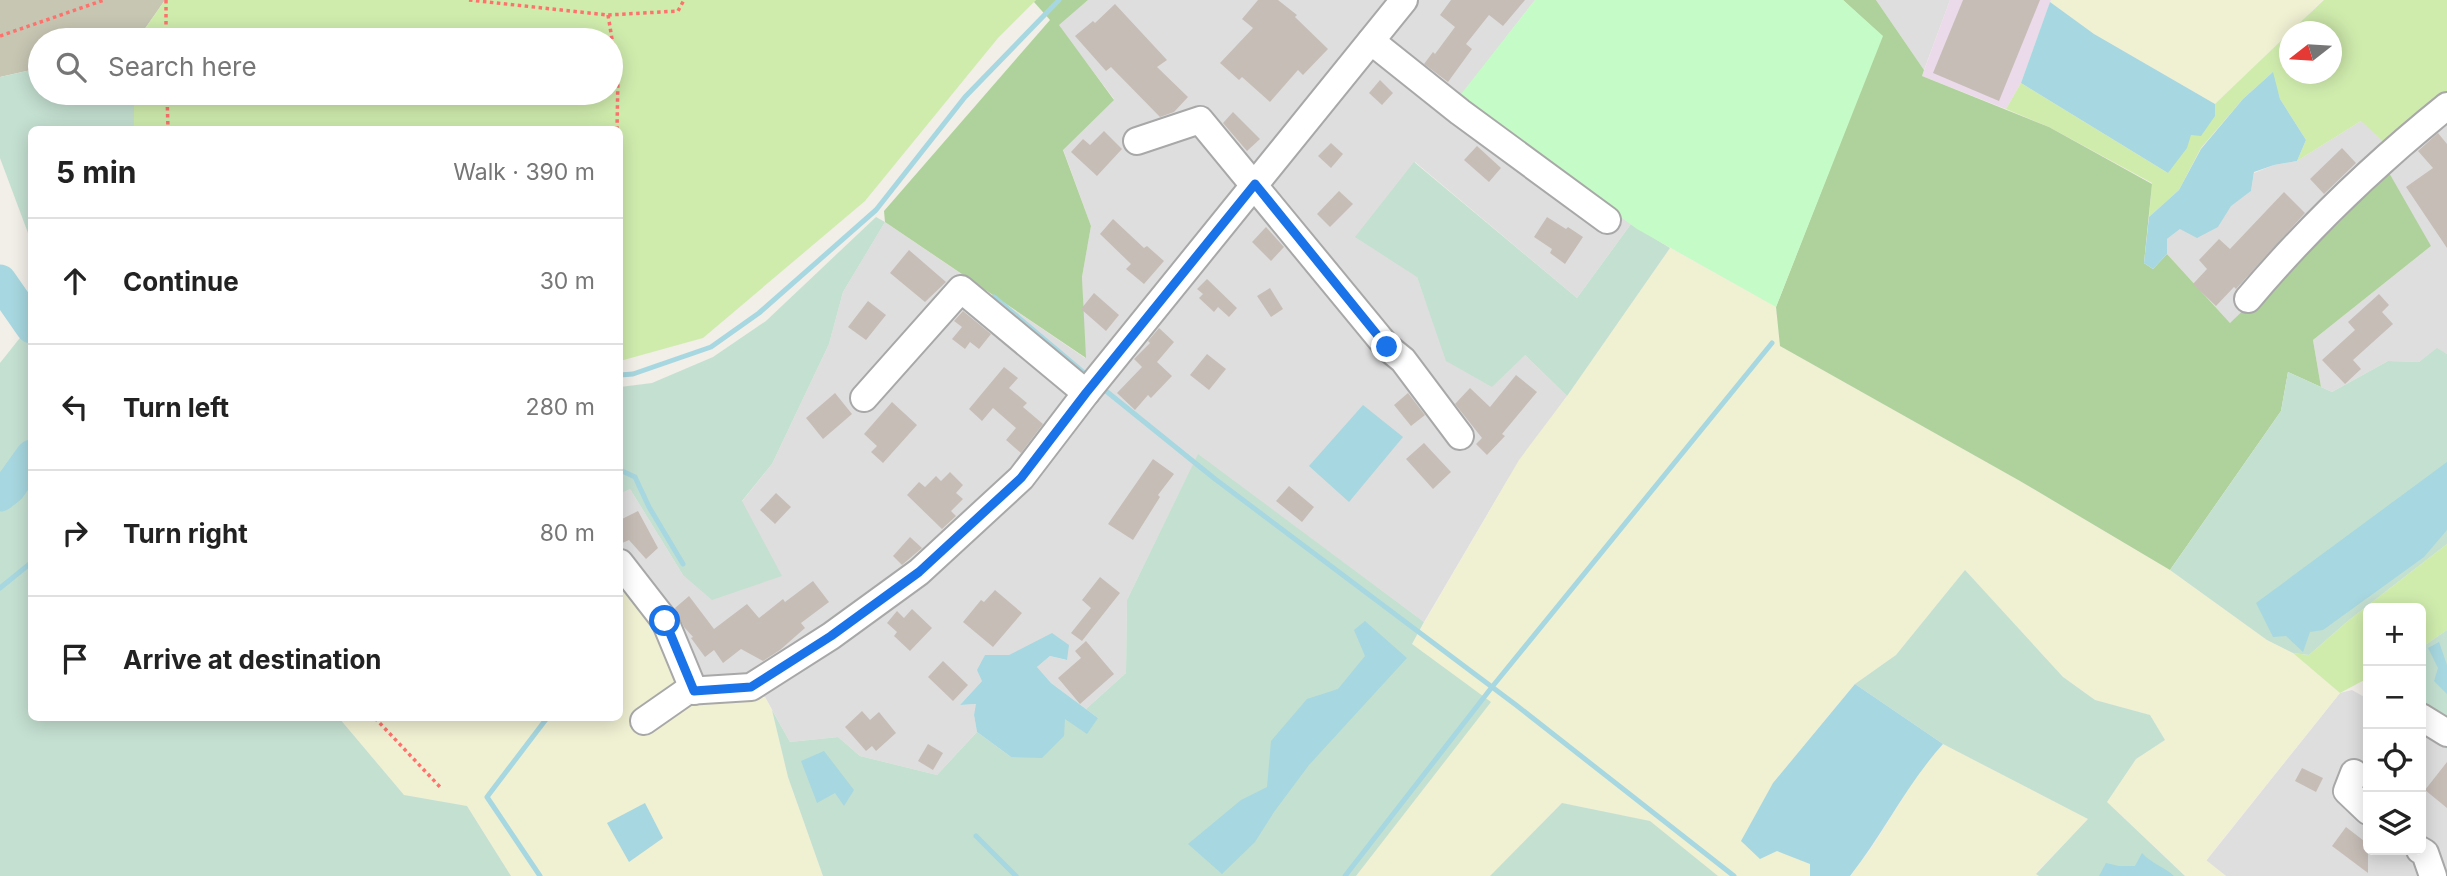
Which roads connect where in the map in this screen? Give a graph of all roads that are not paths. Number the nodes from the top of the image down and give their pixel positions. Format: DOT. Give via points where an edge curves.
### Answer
graph roads {
  1 [pos="1404,0"];
  2 [pos="1371,41"];
  3 [pos="2447,106"];
  4 [pos="1137,141"];
  5 [pos="1255,184"];
  6 [pos="1607,220"];
  7 [pos="2248,299"];
  8 [pos="1086,393"];
  9 [pos="864,398"];
  10 [pos="1460,436"];
  11 [pos="623,567"];
  12 [pos="694,691"];
  13 [pos="2426,720"];
  14 [pos="644,721"];
  15 [pos="2447,733"];
  16 [pos="2354,773"];
  17 [pos="2363,806"];
  18 [pos="2426,855"];
  19 [pos="2433,876"];
  1 -- 2 [label="street"];
  2 -- 5 [label="street"];
  2 -- 6 [label="street"];
  3 -- 7 [label="street" via="2340,200"];
  4 -- 5 [label="street" via="1200,120"];
  5 -- 8 [label="street"];
  5 -- 10 [label="street" via="1387,347 1403,360"];
  8 -- 9 [label="street" via="961,289"];
  8 -- 12 [label="street" via="1021,478 919,572 751,687"];
  11 -- 12 [label="street" via="665,621"];
  12 -- 14 [label="street" via="687,691"];
  13 -- 15 [label="street"];
  16 -- 17 [label="street" via="2347,791"];
  18 -- 19 [label="street"];
}
